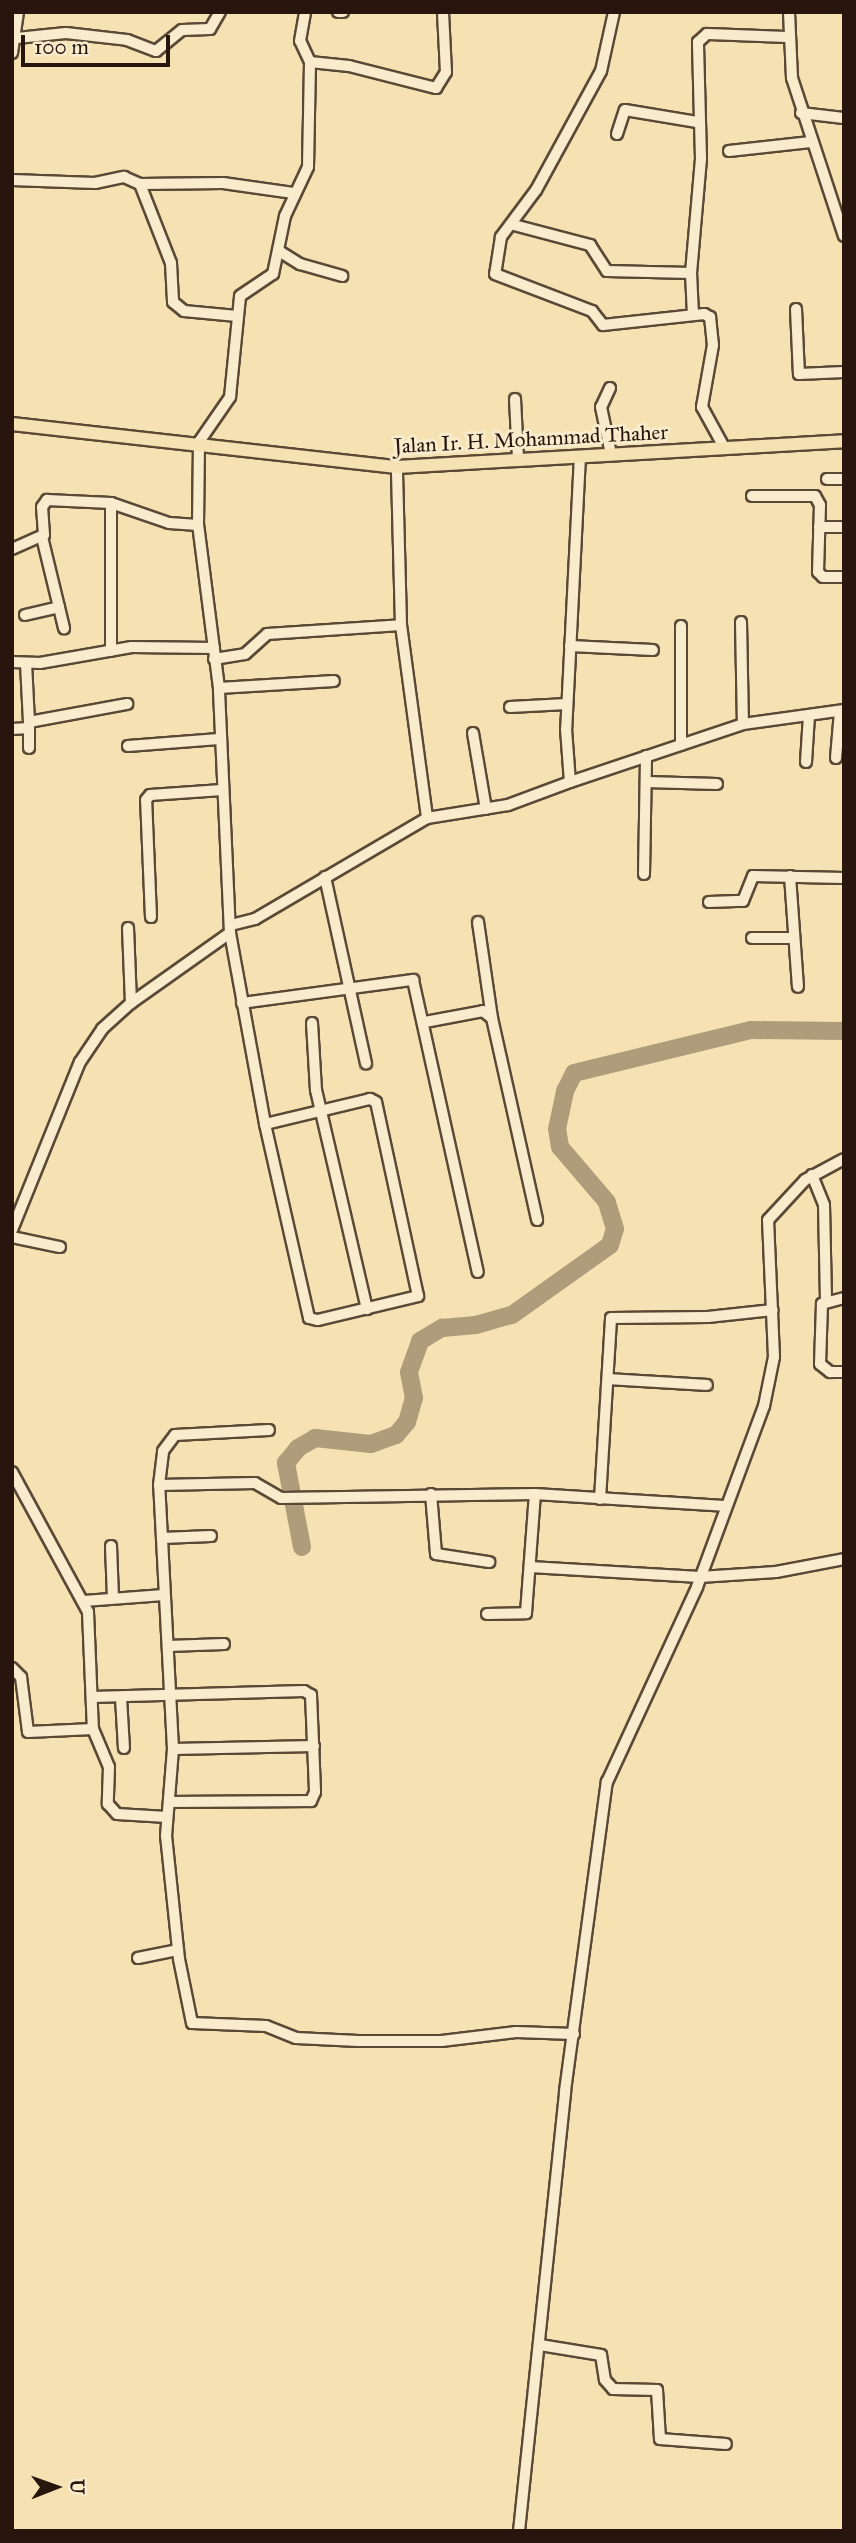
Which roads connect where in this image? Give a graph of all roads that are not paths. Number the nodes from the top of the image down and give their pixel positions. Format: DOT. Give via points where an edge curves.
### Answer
graph roads {
  1 [pos="18,12"];
  2 [pos="220,12"];
  3 [pos="305,12"];
  4 [pos="443,12"];
  5 [pos="614,12"];
  6 [pos="789,12"];
  7 [pos="788,37"];
  8 [pos="17,38"];
  9 [pos="12,53"];
  10 [pos="310,62"];
  11 [pos="801,113"];
  12 [pos="844,118"];
  13 [pos="697,122"];
  14 [pos="617,134"];
  15 [pos="811,142"];
  16 [pos="729,151"];
  17 [pos="12,180"];
  18 [pos="141,184"];
  19 [pos="293,193"];
  20 [pos="841,218"];
  21 [pos="514,225"];
  22 [pos="844,236"];
  23 [pos="279,251"];
  24 [pos="691,273"];
  25 [pos="342,276"];
  26 [pos="796,309"];
  27 [pos="693,315"];
  28 [pos="237,316"];
  29 [pos="844,372"];
  30 [pos="610,388"];
  31 [pos="515,400"];
  32 [pos="12,424"];
  33 [pos="844,441"];
  34 [pos="199,442"];
  35 [pos="724,447"];
  36 [pos="611,454"];
  37 [pos="580,456"];
  38 [pos="518,459"];
  39 [pos="397,467"];
  40 [pos="827,479"];
  41 [pos="844,479"];
  42 [pos="752,496"];
  43 [pos="111,503"];
  44 [pos="198,525"];
  45 [pos="819,527"];
  46 [pos="844,527"];
  47 [pos="42,537"];
  48 [pos="12,549"];
  49 [pos="844,577"];
  50 [pos="58,607"];
  51 [pos="25,615"];
  52 [pos="741,622"];
  53 [pos="401,625"];
  54 [pos="681,626"];
  55 [pos="64,628"];
  56 [pos="570,646"];
  57 [pos="653,650"];
  58 [pos="111,651"];
  59 [pos="214,653"];
  60 [pos="12,662"];
  61 [pos="26,663"];
  62 [pos="334,681"];
  63 [pos="219,688"];
  64 [pos="127,704"];
  65 [pos="567,704"];
  66 [pos="510,707"];
  67 [pos="842,710"];
  68 [pos="809,715"];
  69 [pos="743,724"];
  70 [pos="29,725"];
  71 [pos="12,729"];
  72 [pos="473,733"];
  73 [pos="219,739"];
  74 [pos="681,745"];
  75 [pos="128,746"];
  76 [pos="29,748"];
  77 [pos="646,756"];
  78 [pos="836,758"];
  79 [pos="806,762"];
  80 [pos="570,782"];
  81 [pos="646,782"];
  82 [pos="717,784"];
  83 [pos="222,790"];
  84 [pos="486,809"];
  85 [pos="427,818"];
  86 [pos="644,874"];
  87 [pos="790,876"];
  88 [pos="325,877"];
  89 [pos="844,878"];
  90 [pos="709,902"];
  91 [pos="151,917"];
  92 [pos="478,922"];
  93 [pos="128,928"];
  94 [pos="230,929"];
  95 [pos="752,937"];
  96 [pos="793,938"];
  97 [pos="798,987"];
  98 [pos="353,991"];
  99 [pos="131,1003"];
  100 [pos="242,1003"];
  101 [pos="492,1018"];
  102 [pos="425,1022"];
  103 [pos="312,1023"];
  104 [pos="366,1064"];
  105 [pos="321,1111"];
  106 [pos="265,1124"];
  107 [pos="844,1159"];
  108 [pos="811,1175"];
  109 [pos="537,1220"];
  110 [pos="12,1230"];
  111 [pos="12,1237"];
  112 [pos="60,1247"];
  113 [pos="478,1272"];
  114 [pos="844,1298"];
  115 [pos="826,1299"];
  116 [pos="367,1309"];
  117 [pos="773,1310"];
  118 [pos="844,1372"];
  119 [pos="608,1379"];
  120 [pos="707,1384"];
  121 [pos="269,1430"];
  122 [pos="12,1472"];
  123 [pos="159,1485"];
  124 [pos="431,1494"];
  125 [pos="535,1494"];
  126 [pos="600,1499"];
  127 [pos="724,1506"];
  128 [pos="211,1536"];
  129 [pos="162,1538"];
  130 [pos="111,1546"];
  131 [pos="844,1559"];
  132 [pos="489,1562"];
  133 [pos="530,1567"];
  134 [pos="700,1577"];
  135 [pos="164,1595"];
  136 [pos="113,1597"];
  137 [pos="85,1601"];
  138 [pos="486,1614"];
  139 [pos="224,1644"];
  140 [pos="168,1646"];
  141 [pos="12,1668"];
  142 [pos="92,1697"];
  143 [pos="121,1698"];
  144 [pos="170,1698"];
  145 [pos="93,1729"];
  146 [pos="314,1746"];
  147 [pos="124,1748"];
  148 [pos="173,1749"];
  149 [pos="172,1802"];
  150 [pos="167,1817"];
  151 [pos="178,1954"];
  152 [pos="138,1958"];
  153 [pos="574,2034"];
  154 [pos="540,2345"];
  155 [pos="726,2444"];
  156 [pos="519,2531"];
  1 -- 8 [label="street"];
  2 -- 8 [label="street" via="210,29 182,30 156,51 127,40 66,33"];
  3 -- 10 [label="street" via="301,48"];
  4 -- 10 [label="street" via="446,72 436,88 349,66"];
  5 -- 21 [label="street" via="601,71"];
  6 -- 7 [label="street"];
  7 -- 11 [label="street"];
  7 -- 13 [label="street" via="702,37 696,59"];
  8 -- 9 [label="street"];
  10 -- 19 [label="street" via="312,140 308,167"];
  11 -- 12 [label="street"];
  11 -- 15 [label="street"];
  13 -- 14 [label="street" via="625,110"];
  13 -- 24 [label="street" via="701,159"];
  15 -- 16 [label="street"];
  15 -- 20 [label="street"];
  17 -- 18 [label="street" via="95,183 124,177"];
  18 -- 19 [label="street" via="223,183"];
  18 -- 28 [label="street" via="171,263 173,302 184,311"];
  19 -- 23 [label="street"];
  20 -- 22 [label="street"];
  21 -- 24 [label="street" via="590,245 607,271"];
  21 -- 27 [label="street" via="501,237 494,269 498,277 592,311 603,325"];
  23 -- 25 [label="street" via="300,264"];
  23 -- 28 [label="street" via="267,282 240,296"];
  24 -- 27 [label="street"];
  26 -- 29 [label="street" via="799,374"];
  27 -- 35 [label="street" via="704,314 713,321 702,407"];
  28 -- 34 [label="street" via="230,397"];
  30 -- 36 [label="street" via="601,407"];
  31 -- 38 [label="street"];
  32 -- 34 [label="main road, Jalan Ir. H. Mohammad Thaher"];
  33 -- 35 [label="main road, Jalan Ir. H. Mohammad Thaher"];
  34 -- 39 [label="main road, Jalan Ir. H. Mohammad Thaher"];
  34 -- 44 [label="street"];
  35 -- 36 [label="main road, Jalan Ir. H. Mohammad Thaher"];
  36 -- 37 [label="main road, Jalan Ir. H. Mohammad Thaher"];
  37 -- 38 [label="main road, Jalan Ir. H. Mohammad Thaher"];
  37 -- 56 [label="street"];
  38 -- 39 [label="main road, Jalan Ir. H. Mohammad Thaher"];
  39 -- 53 [label="street"];
  40 -- 41 [label="street"];
  42 -- 45 [label="street" via="815,496"];
  43 -- 44 [label="street" via="169,523"];
  43 -- 47 [label="street" via="47,500 42,507"];
  43 -- 58 [label="street"];
  44 -- 59 [label="street"];
  45 -- 46 [label="street"];
  45 -- 49 [label="street" via="818,572 823,577"];
  47 -- 48 [label="street"];
  47 -- 50 [label="street"];
  50 -- 51 [label="street"];
  50 -- 55 [label="street"];
  52 -- 69 [label="street"];
  53 -- 59 [label="street" via="267,634 245,654"];
  53 -- 85 [label="street"];
  54 -- 74 [label="street"];
  56 -- 57 [label="street"];
  56 -- 65 [label="street"];
  58 -- 59 [label="street"];
  58 -- 61 [label="street"];
  59 -- 63 [label="street"];
  60 -- 61 [label="street"];
  61 -- 70 [label="street"];
  62 -- 63 [label="street"];
  63 -- 73 [label="street"];
  64 -- 70 [label="street"];
  65 -- 66 [label="street"];
  65 -- 80 [label="street"];
  67 -- 68 [label="street"];
  67 -- 78 [label="street"];
  68 -- 69 [label="street"];
  68 -- 79 [label="street"];
  69 -- 74 [label="street"];
  70 -- 71 [label="street"];
  70 -- 76 [label="street"];
  72 -- 84 [label="street"];
  73 -- 75 [label="street"];
  73 -- 83 [label="street"];
  74 -- 77 [label="street"];
  77 -- 80 [label="street"];
  77 -- 81 [label="street"];
  80 -- 84 [label="street"];
  81 -- 82 [label="street"];
  81 -- 86 [label="street"];
  83 -- 91 [label="street" via="150,795 146,800"];
  83 -- 94 [label="street"];
  84 -- 85 [label="street"];
  85 -- 88 [label="street"];
  87 -- 89 [label="street"];
  87 -- 90 [label="street" via="753,876 743,901"];
  87 -- 96 [label="street"];
  88 -- 94 [label="street"];
  88 -- 98 [label="street"];
  92 -- 101 [label="street"];
  93 -- 99 [label="street"];
  94 -- 99 [label="street"];
  94 -- 100 [label="street"];
  95 -- 96 [label="street"];
  96 -- 97 [label="street"];
  98 -- 100 [label="street"];
  98 -- 102 [label="street" via="412,978"];
  98 -- 104 [label="street"];
  99 -- 110 [label="street" via="102,1030 80,1062"];
  100 -- 106 [label="street"];
  101 -- 102 [label="street" via="483,1011"];
  101 -- 109 [label="street"];
  102 -- 113 [label="street"];
  103 -- 105 [label="street"];
  105 -- 106 [label="street"];
  105 -- 116 [label="street"];
  105 -- 116 [label="street" via="370,1099 378,1107 419,1292 412,1299"];
  106 -- 116 [label="street" via="309,1318"];
  107 -- 108 [label="street"];
  108 -- 115 [label="street" via="824,1205"];
  108 -- 117 [label="street" via="770,1214 766,1225"];
  111 -- 112 [label="street"];
  114 -- 115 [label="street"];
  115 -- 118 [label="street" via="820,1308 820,1364 830,1372"];
  117 -- 119 [label="street" via="708,1317 616,1315 610,1325"];
  117 -- 127 [label="street" via="771,1378"];
  119 -- 120 [label="street"];
  119 -- 126 [label="street"];
  121 -- 123 [label="street" via="174,1434 163,1451"];
  122 -- 137 [label="street"];
  123 -- 124 [label="street" via="255,1483 281,1498"];
  123 -- 129 [label="street"];
  124 -- 125 [label="street"];
  124 -- 132 [label="street" via="436,1554"];
  125 -- 126 [label="street"];
  125 -- 133 [label="street"];
  126 -- 127 [label="street"];
  127 -- 134 [label="street"];
  128 -- 129 [label="street"];
  129 -- 135 [label="street"];
  130 -- 136 [label="street"];
  131 -- 134 [label="street" via="776,1572"];
  133 -- 134 [label="street"];
  133 -- 138 [label="street" via="524,1615"];
  134 -- 153 [label="street" via="607,1782"];
  135 -- 136 [label="street"];
  135 -- 140 [label="street"];
  136 -- 137 [label="street"];
  137 -- 142 [label="street"];
  139 -- 140 [label="street"];
  140 -- 144 [label="street"];
  141 -- 145 [label="street" via="21,1677 28,1732"];
  142 -- 143 [label="street"];
  142 -- 145 [label="street"];
  143 -- 144 [label="street"];
  143 -- 147 [label="street"];
  144 -- 146 [label="street" via="308,1692"];
  144 -- 148 [label="street"];
  145 -- 150 [label="street" via="109,1767 106,1796 112,1811"];
  146 -- 148 [label="street"];
  146 -- 149 [label="street" via="311,1801"];
  148 -- 149 [label="street"];
  149 -- 150 [label="street"];
  150 -- 151 [label="street"];
  151 -- 152 [label="street"];
  151 -- 153 [label="street" via="194,2025 266,2026 296,2038 404,2042 516,2032"];
  153 -- 154 [label="street"];
  154 -- 155 [label="street" via="601,2355 605,2380 613,2389 657,2390 660,2439"];
  154 -- 156 [label="street"];
}
